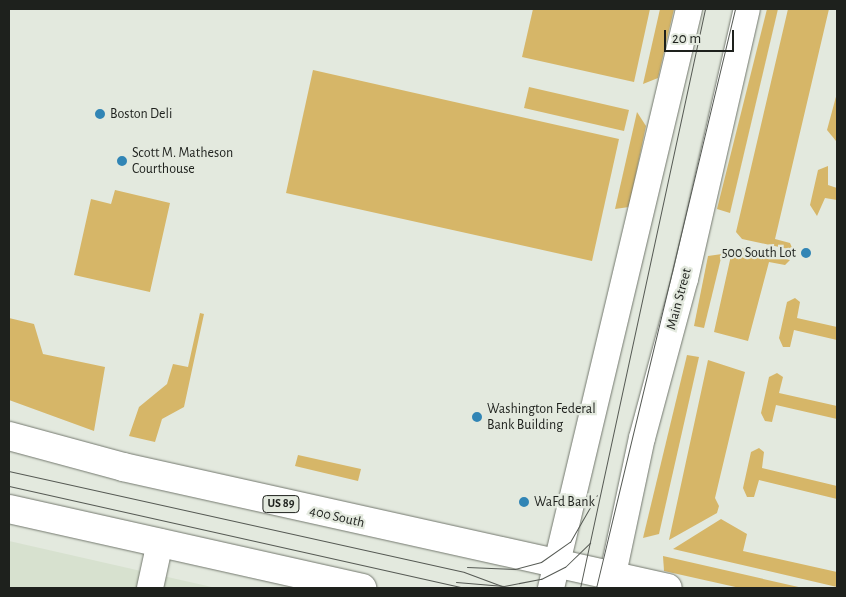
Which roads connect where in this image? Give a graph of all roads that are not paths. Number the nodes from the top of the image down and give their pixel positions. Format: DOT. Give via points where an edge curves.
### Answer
graph roads {
  1 [pos="689,9"];
  2 [pos="748,9"];
  3 [pos="9,436"];
  4 [pos="9,509"];
  5 [pos="160,542"];
  6 [pos="554,577"];
  7 [pos="611,582"];
  8 [pos="150,588"];
  9 [pos="362,588"];
  10 [pos="668,588"];
  1 -- 6 [label="street"];
  2 -- 7 [label="street, Main Street"];
  3 -- 6 [label="main road, 400 South / US 89"];
  4 -- 5 [label="main road"];
  5 -- 8 [label="street"];
  5 -- 9 [label="main road"];
  6 -- 7 [label="main road, 400 South / US 89"];
  7 -- 10 [label="main road, 400 South / US 89"];
}
